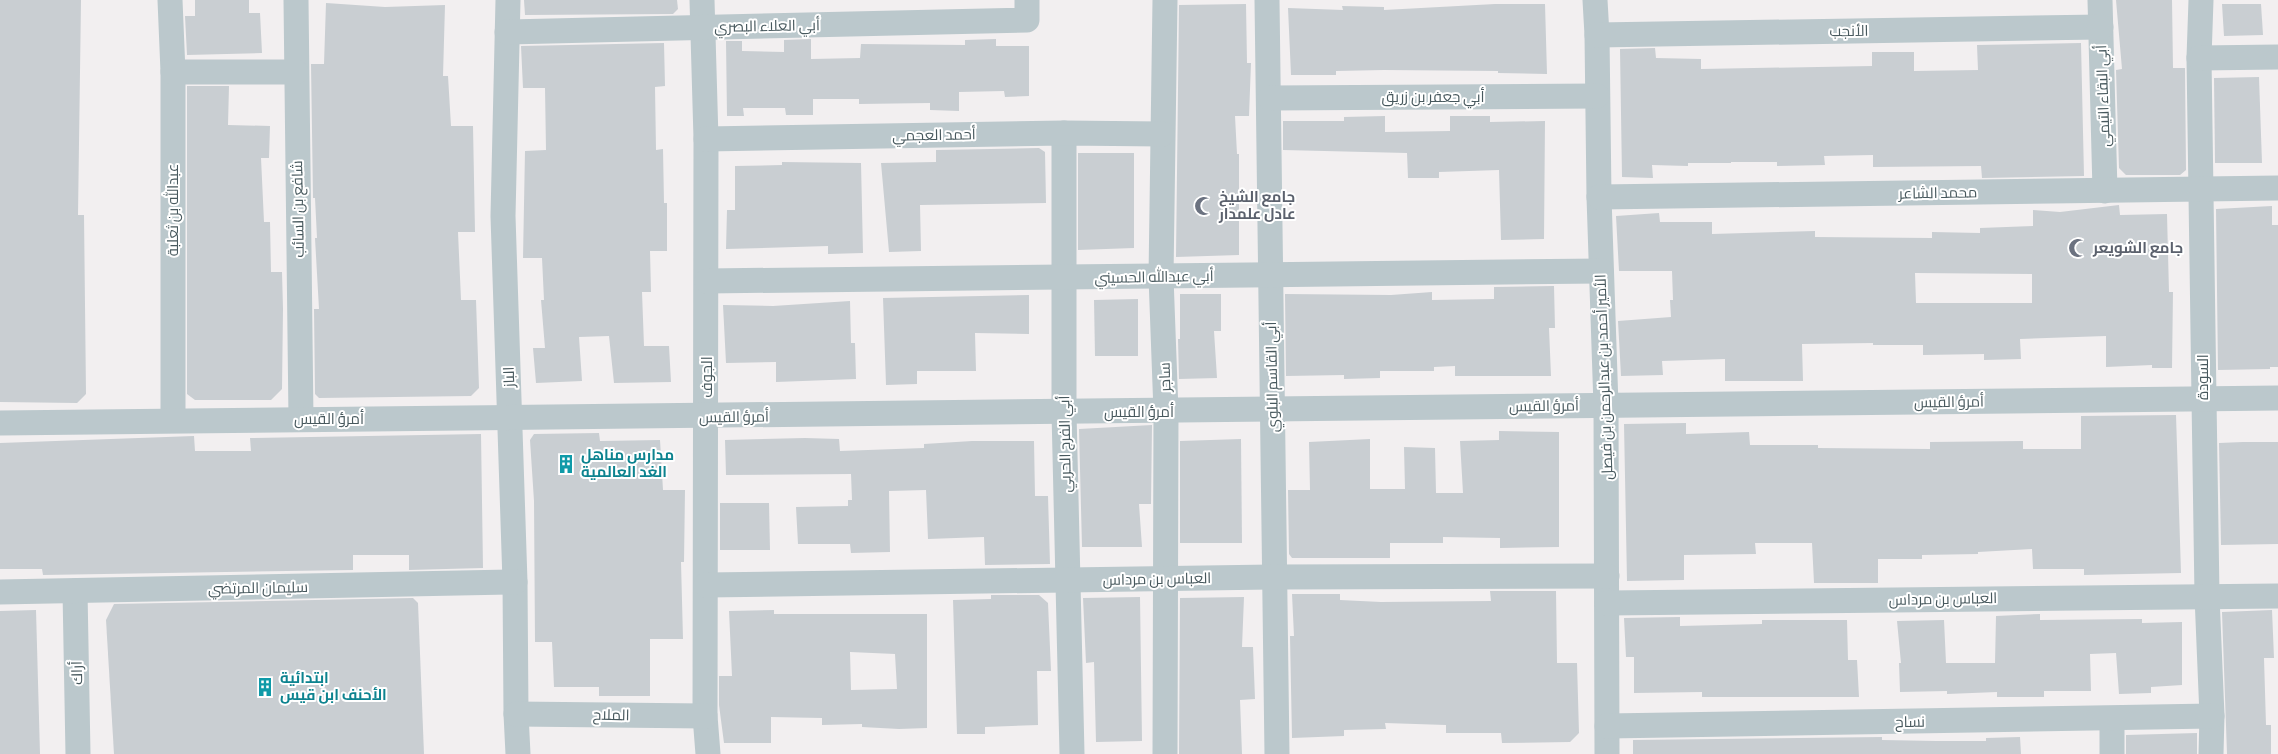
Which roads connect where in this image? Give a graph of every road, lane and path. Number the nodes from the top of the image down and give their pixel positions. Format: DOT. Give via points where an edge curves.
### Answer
graph roads {
  1 [pos="170,0"];
  2 [pos="296,0"];
  3 [pos="508,0"];
  4 [pos="702,0"];
  5 [pos="1165,0"];
  6 [pos="1267,0"];
  7 [pos="1595,0"];
  8 [pos="2100,0"];
  9 [pos="2201,0"];
  10 [pos="1027,10"];
  11 [pos="702,27"];
  12 [pos="2101,27"];
  13 [pos="507,32"];
  14 [pos="1597,35"];
  15 [pos="2278,57"];
  16 [pos="2199,58"];
  17 [pos="173,72"];
  18 [pos="296,72"];
  19 [pos="1597,96"];
  20 [pos="1270,98"];
  21 [pos="1064,133"];
  22 [pos="1162,134"];
  23 [pos="706,139"];
  24 [pos="2278,188"];
  25 [pos="2202,190"];
  26 [pos="2105,191"];
  27 [pos="1599,198"];
  28 [pos="1601,271"];
  29 [pos="1270,276"];
  30 [pos="1161,277"];
  31 [pos="1064,278"];
  32 [pos="707,281"];
  33 [pos="2278,398"];
  34 [pos="2204,399"];
  35 [pos="1606,406"];
  36 [pos="1273,410"];
  37 [pos="1064,412"];
  38 [pos="1166,412"];
  39 [pos="707,417"];
  40 [pos="511,418"];
  41 [pos="301,419"];
  42 [pos="173,420"];
  43 [pos="0,423"];
  44 [pos="1607,576"];
  45 [pos="1274,578"];
  46 [pos="1165,579"];
  47 [pos="1068,580"];
  48 [pos="516,582"];
  49 [pos="706,585"];
  50 [pos="0,592"];
  51 [pos="75,592"];
  52 [pos="2207,596"];
  53 [pos="2278,596"];
  54 [pos="1607,603"];
  55 [pos="516,714"];
  56 [pos="705,716"];
  57 [pos="2212,716"];
  58 [pos="2112,719"];
  59 [pos="1607,726"];
  60 [pos="78,754"];
  61 [pos="518,754"];
  62 [pos="708,754"];
  63 [pos="1072,754"];
  64 [pos="1165,754"];
  65 [pos="1277,754"];
  66 [pos="1607,754"];
  67 [pos="2112,754"];
  68 [pos="2211,754"];
  1 -- 17 [label="street, عبدالله بن ثعلبة"];
  2 -- 18 [label="street, شافع بن السائب"];
  3 -- 13 [label="street, الباز"];
  4 -- 11 [label="street, الجوف"];
  5 -- 22 [label="street, ساجر"];
  6 -- 20 [label="street, أبي القاسم البلوي"];
  7 -- 14 [label="street, الأمير أحمد بن عبدالرحمن بن فيصل"];
  8 -- 12 [label="street, أبي البقاء التيمي"];
  9 -- 16 [label="street, السودة"];
  10 -- 11 [label="street, أبي العلاء البصري"];
  11 -- 13 [label="street, أبي العلاء البصري"];
  11 -- 23 [label="street, الجوف"];
  12 -- 14 [label="street, الأنجب"];
  12 -- 26 [label="street, أبي البقاء التيمي"];
  13 -- 40 [label="street, الباز" via="503,216"];
  14 -- 19 [label="street, الأمير أحمد بن عبدالرحمن بن فيصل"];
  15 -- 16 [label="street"];
  16 -- 25 [label="street, السودة"];
  17 -- 18 [label="street"];
  17 -- 42 [label="street, عبدالله بن ثعلبة"];
  18 -- 41 [label="street, شافع بن السائب"];
  19 -- 20 [label="street, أبي جعفر بن زريق"];
  19 -- 27 [label="street, الأمير أحمد بن عبدالرحمن بن فيصل"];
  20 -- 29 [label="street, أبي القاسم البلوي"];
  21 -- 22 [label="street, أحمد العجمي"];
  21 -- 23 [label="street, أحمد العجمي"];
  21 -- 31 [label="street, أبي الفرج الحربي"];
  22 -- 30 [label="street, ساجر"];
  23 -- 32 [label="street, الجوف"];
  24 -- 25 [label="street, محمد الشاعر"];
  25 -- 26 [label="street, محمد الشاعر"];
  25 -- 34 [label="street, السودة"];
  26 -- 27 [label="street, محمد الشاعر"];
  27 -- 28 [label="street, الأمير أحمد بن عبدالرحمن بن فيصل"];
  28 -- 29 [label="street, أبي عبدالله الحسيني"];
  28 -- 35 [label="street, الأمير أحمد بن عبدالرحمن بن فيصل"];
  29 -- 30 [label="street, أبي عبدالله الحسيني"];
  29 -- 36 [label="street, أبي القاسم البلوي"];
  30 -- 31 [label="street, أبي عبدالله الحسيني"];
  30 -- 38 [label="street, ساجر"];
  31 -- 32 [label="street, أبي عبدالله الحسيني"];
  31 -- 37 [label="street, أبي الفرج الحربي"];
  32 -- 39 [label="street, الجوف"];
  33 -- 34 [label="street, أمرؤ القيس"];
  34 -- 35 [label="street, أمرؤ القيس"];
  34 -- 52 [label="street, السودة"];
  35 -- 36 [label="street, أمرؤ القيس"];
  35 -- 44 [label="street, الأمير أحمد بن عبدالرحمن بن فيصل"];
  36 -- 38 [label="street, أمرؤ القيس"];
  36 -- 45 [label="street, أبي القاسم البلوي"];
  37 -- 38 [label="street, أمرؤ القيس"];
  37 -- 39 [label="street, أمرؤ القيس"];
  37 -- 47 [label="street, أبي الفرج الحربي"];
  38 -- 46 [label="street, ساجر"];
  39 -- 40 [label="street, أمرؤ القيس"];
  39 -- 49 [label="street, الجوف"];
  40 -- 41 [label="street, أمرؤ القيس"];
  40 -- 48 [label="street, الباز"];
  41 -- 42 [label="street, أمرؤ القيس"];
  42 -- 43 [label="street, أمرؤ القيس"];
  44 -- 45 [label="street, العباس بن مرداس"];
  44 -- 54 [label="street, الأمير أحمد بن عبدالرحمن بن فيصل"];
  45 -- 46 [label="street, العباس بن مرداس"];
  45 -- 65 [label="street, أبي القاسم البلوي"];
  46 -- 47 [label="street, العباس بن مرداس"];
  46 -- 64 [label="street, ساجر"];
  47 -- 49 [label="street, العباس بن مرداس"];
  47 -- 63 [label="street, أبي الفرج الحربي"];
  48 -- 51 [label="street, سليمان المرتضي"];
  48 -- 55 [label="street, الباز"];
  49 -- 56 [label="street, الجوف"];
  50 -- 51 [label="street, سليمان المرتضي"];
  51 -- 60 [label="street, أراك"];
  52 -- 53 [label="street, العباس بن مرداس"];
  52 -- 54 [label="street, العباس بن مرداس"];
  52 -- 57 [label="street, السودة"];
  54 -- 59 [label="street, الأمير أحمد بن عبدالرحمن بن فيصل"];
  55 -- 56 [label="street, الملاح"];
  55 -- 61 [label="street, الباز"];
  56 -- 62 [label="street, الجوف"];
  57 -- 58 [label="street, نساح"];
  57 -- 68 [label="street, السودة"];
  58 -- 59 [label="street, نساح"];
  58 -- 67 [label="street"];
  59 -- 66 [label="street, الأمير أحمد بن عبدالرحمن بن فيصل"];
}
